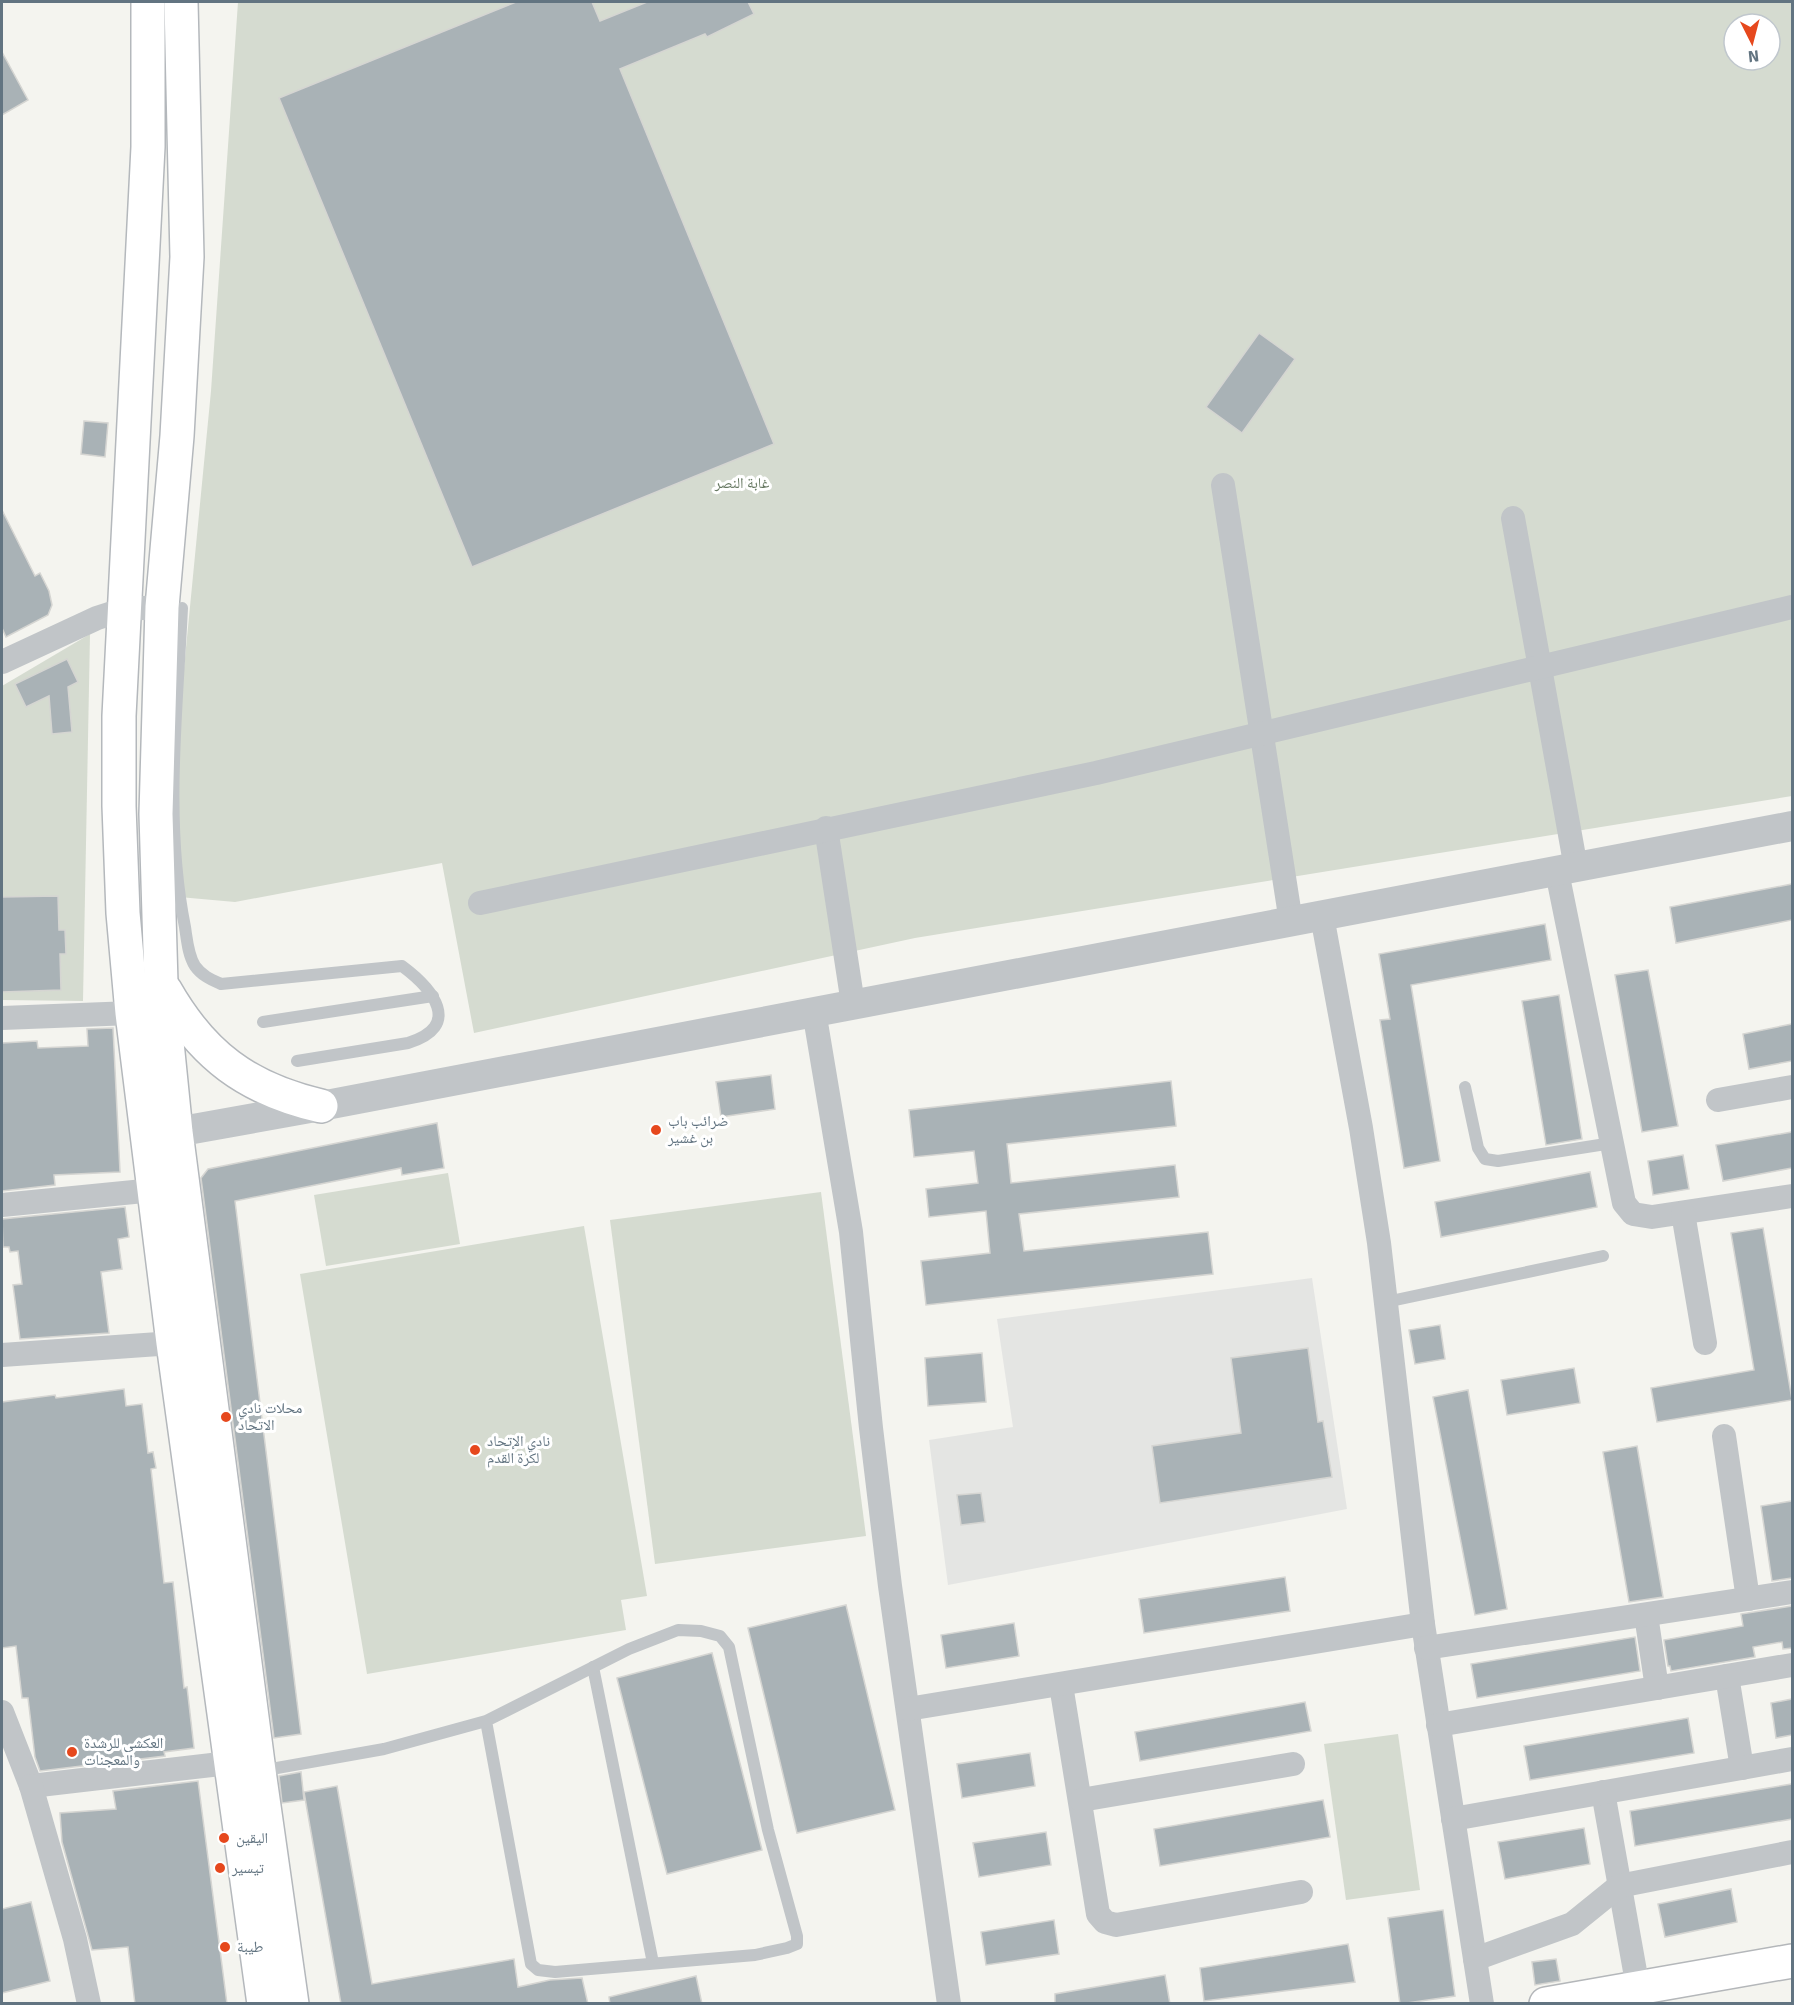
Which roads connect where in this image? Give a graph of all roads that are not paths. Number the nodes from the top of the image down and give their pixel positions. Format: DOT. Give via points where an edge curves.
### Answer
graph roads {
  1 [pos="148,2"];
  2 [pos="182,2"];
  3 [pos="144,254"];
  4 [pos="187,257"];
  5 [pos="1223,485"];
  6 [pos="1514,518"];
  7 [pos="1792,607"];
  8 [pos="172,608"];
  9 [pos="125,609"];
  10 [pos="2,662"];
  11 [pos="1540,666"];
  12 [pos="1260,733"];
  13 [pos="1792,826"];
  14 [pos="826,828"];
  15 [pos="1567,870"];
  16 [pos="480,903"];
  17 [pos="1322,916"];
  18 [pos="1291,922"];
  19 [pos="161,983"];
  20 [pos="433,996"];
  21 [pos="853,1004"];
  22 [pos="814,1011"];
  23 [pos="132,1013"];
  24 [pos="2,1018"];
  25 [pos="263,1022"];
  26 [pos="297,1061"];
  27 [pos="1465,1087"];
  28 [pos="1792,1087"];
  29 [pos="1718,1100"];
  30 [pos="321,1106"];
  31 [pos="162,1134"];
  32 [pos="1612,1143"];
  33 [pos="154,1190"];
  34 [pos="1792,1196"];
  35 [pos="2,1205"];
  36 [pos="1683,1213"];
  37 [pos="1604,1256"];
  38 [pos="1386,1302"];
  39 [pos="173,1343"];
  40 [pos="1705,1343"];
  41 [pos="2,1355"];
  42 [pos="1724,1436"];
  43 [pos="1792,1592"];
  44 [pos="1748,1599"];
  45 [pos="1646,1615"];
  46 [pos="1425,1636"];
  47 [pos="1792,1665"];
  48 [pos="592,1667"];
  49 [pos="1727,1676"];
  50 [pos="1061,1685"];
  51 [pos="1657,1688"];
  52 [pos="908,1709"];
  53 [pos="2,1712"];
  54 [pos="486,1721"];
  55 [pos="1438,1725"];
  56 [pos="1792,1759"];
  57 [pos="1293,1764"];
  58 [pos="244,1767"];
  59 [pos="1742,1768"];
  60 [pos="31,1786"];
  61 [pos="1603,1792"];
  62 [pos="1081,1800"];
  63 [pos="1453,1819"];
  64 [pos="1792,1852"];
  65 [pos="1619,1886"];
  66 [pos="1300,1892"];
  67 [pos="1475,1959"];
  68 [pos="1792,1961"];
  69 [pos="653,1963"];
  70 [pos="1638,1988"];
  71 [pos="89,2004"];
  72 [pos="264,2004"];
  73 [pos="292,2004"];
  74 [pos="949,2004"];
  75 [pos="1482,2004"];
  76 [pos="1546,2004"];
  1 -- 3 [label="main road"];
  2 -- 4 [label="main road"];
  3 -- 4 [label="main road"];
  3 -- 9 [label="main road"];
  4 -- 8 [label="main road"];
  5 -- 12 [label="street"];
  6 -- 11 [label="street"];
  7 -- 11 [label="street"];
  8 -- 9 [label="street"];
  8 -- 19 [label="main road" via="156,814"];
  8 -- 20 [label="lane" via="173,796 179,900 195,966 221,984 402,966"];
  9 -- 10 [label="street"];
  9 -- 23 [label="main road" via="118,806"];
  11 -- 12 [label="street"];
  11 -- 15 [label="street"];
  12 -- 14 [label="street" via="1096,773"];
  12 -- 18 [label="street"];
  13 -- 15 [label="street"];
  14 -- 16 [label="street"];
  14 -- 21 [label="street"];
  15 -- 17 [label="street"];
  15 -- 32 [label="street"];
  17 -- 18 [label="street"];
  17 -- 38 [label="street" via="1361,1128"];
  18 -- 21 [label="street"];
  19 -- 30 [label="main road" via="194,1035 214,1056 264,1089"];
  19 -- 31 [label="main road"];
  20 -- 25 [label="lane"];
  20 -- 26 [label="lane" via="438,1022 424,1038"];
  21 -- 22 [label="street"];
  22 -- 30 [label="street"];
  22 -- 52 [label="street" via="851,1232 871,1428"];
  23 -- 24 [label="street"];
  23 -- 31 [label="main road"];
  27 -- 32 [label="lane" via="1478,1148 1485,1160"];
  28 -- 29 [label="street"];
  30 -- 31 [label="street"];
  31 -- 33 [label="main road"];
  31 -- 58 [label="main road"];
  32 -- 36 [label="street" via="1624,1203 1633,1214 1652,1217"];
  33 -- 35 [label="street"];
  33 -- 39 [label="main road"];
  34 -- 36 [label="street"];
  36 -- 40 [label="street"];
  37 -- 38 [label="lane"];
  38 -- 46 [label="street"];
  39 -- 41 [label="street"];
  39 -- 58 [label="main road"];
  42 -- 44 [label="street"];
  43 -- 44 [label="street"];
  44 -- 45 [label="street"];
  45 -- 46 [label="street"];
  45 -- 51 [label="street"];
  46 -- 50 [label="street"];
  46 -- 55 [label="street"];
  47 -- 49 [label="street"];
  48 -- 54 [label="lane"];
  48 -- 69 [label="lane"];
  48 -- 69 [label="lane" via="678,1630 720,1636 729,1647 768,1830 797,1936 797,1944 787,1948"];
  49 -- 51 [label="street"];
  49 -- 59 [label="street"];
  50 -- 52 [label="street"];
  50 -- 62 [label="street"];
  51 -- 55 [label="street"];
  52 -- 74 [label="street"];
  53 -- 60 [label="street"];
  54 -- 58 [label="lane" via="384,1749"];
  54 -- 69 [label="lane" via="531,1964 538,1970 555,1972"];
  55 -- 63 [label="street"];
  56 -- 59 [label="street"];
  57 -- 62 [label="street"];
  58 -- 60 [label="street"];
  58 -- 72 [label="main road"];
  58 -- 73 [label="main road"];
  59 -- 61 [label="street"];
  60 -- 71 [label="street" via="75,1939"];
  61 -- 63 [label="street"];
  61 -- 65 [label="street"];
  62 -- 66 [label="street" via="1098,1914 1105,1922 1116,1925"];
  63 -- 67 [label="street"];
  64 -- 65 [label="street"];
  65 -- 67 [label="street" via="1572,1924"];
  65 -- 70 [label="street"];
  67 -- 75 [label="street"];
  68 -- 70 [label="main road"];
  70 -- 76 [label="main road"];
}
